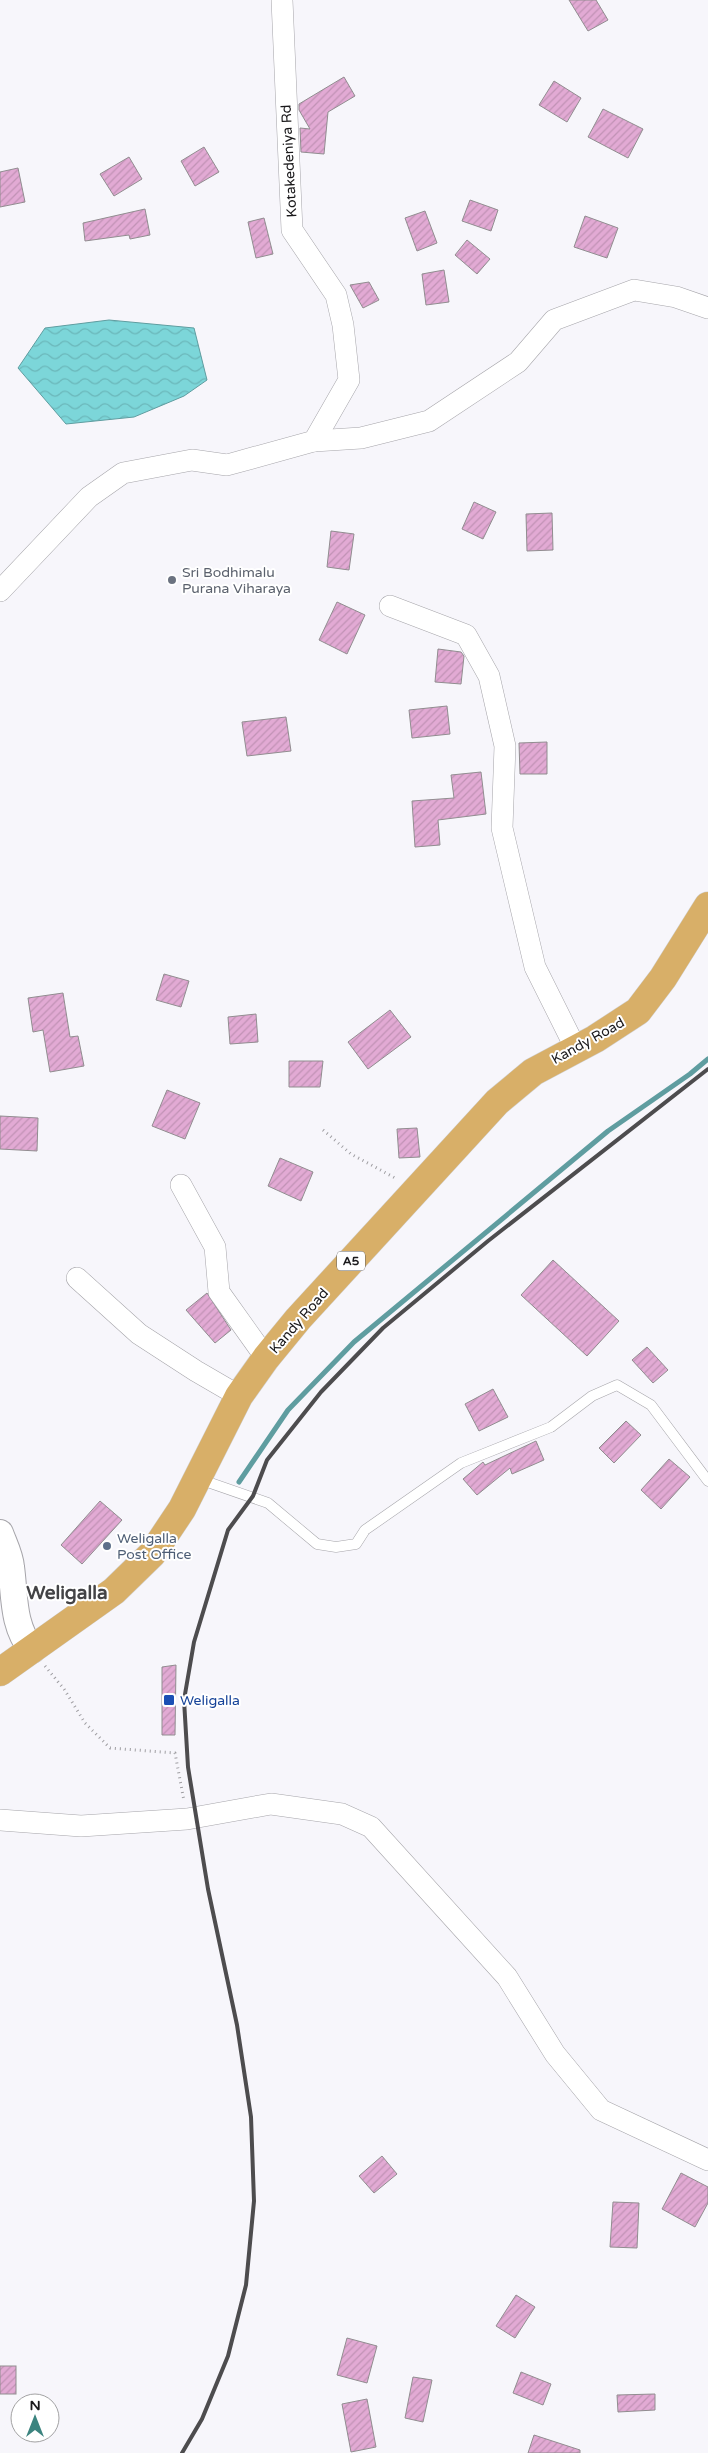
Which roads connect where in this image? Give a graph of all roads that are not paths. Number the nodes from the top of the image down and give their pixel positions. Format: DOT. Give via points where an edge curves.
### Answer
graph roads {
  1 [pos="282,0"];
  2 [pos="708,308"];
  3 [pos="314,441"];
  4 [pos="0,591"];
  5 [pos="390,606"];
  6 [pos="708,906"];
  7 [pos="576,1049"];
  8 [pos="181,1185"];
  9 [pos="77,1278"];
  10 [pos="266,1358"];
  11 [pos="239,1396"];
  12 [pos="198,1479"];
  13 [pos="708,1481"];
  14 [pos="0,1533"];
  15 [pos="32,1650"];
  16 [pos="0,1672"];
  17 [pos="0,1820"];
  18 [pos="708,2160"];
  1 -- 3 [label="street, Kotakedeniya Rd" via="292,230 336,295 349,380"];
  2 -- 3 [label="street" via="676,297 634,290 554,320 518,362 429,422 361,438"];
  3 -- 4 [label="street" via="227,465 192,460 123,473 89,497"];
  5 -- 7 [label="street" via="466,635 489,676 505,746 502,828 535,967"];
  6 -- 7 [label="highway, Kandy Road / A5" via="638,1011"];
  7 -- 10 [label="highway, Kandy Road / A5" via="550,1061 515,1085 414,1191"];
  8 -- 10 [label="street" via="215,1247 219,1292"];
  9 -- 11 [label="street" via="139,1334"];
  10 -- 11 [label="highway, Kandy Road / A5"];
  11 -- 12 [label="highway, Kandy Road / A5"];
  12 -- 13 [label="lane" via="268,1503 317,1544 336,1547 356,1544 365,1530 461,1463 551,1427 592,1396 617,1385 652,1405"];
  12 -- 15 [label="highway, Kandy Road / A5" via="168,1533 132,1575 79,1618"];
  14 -- 15 [label="street" via="11,1564 20,1633"];
  15 -- 16 [label="highway, Kandy Road / A5"];
  17 -- 18 [label="street" via="81,1826 187,1819 271,1804 342,1814 371,1827 507,1977 555,2054 600,2110"];
}
